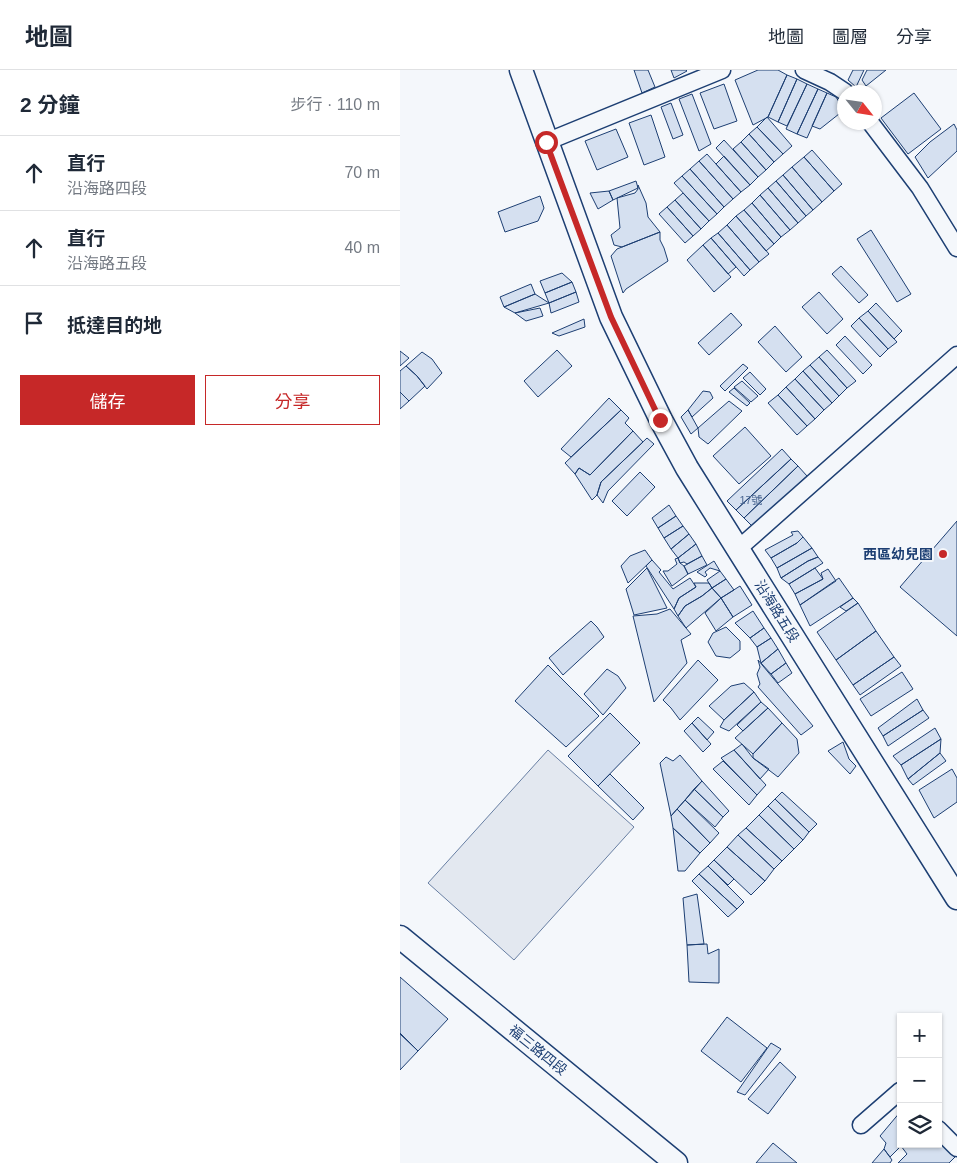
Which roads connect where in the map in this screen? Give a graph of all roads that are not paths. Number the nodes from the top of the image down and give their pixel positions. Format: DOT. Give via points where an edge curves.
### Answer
graph roads {
  1 [pos="520,70"];
  2 [pos="722,70"];
  3 [pos="804,70"];
  4 [pos="837,87"];
  5 [pos="876,130"];
  6 [pos="546,142"];
  7 [pos="957,248"];
  8 [pos="957,355"];
  9 [pos="738,549"];
  10 [pos="957,898"];
  11 [pos="400,937"];
  12 [pos="897,1094"];
  13 [pos="861,1125"];
  14 [pos="942,1134"];
  15 [pos="957,1148"];
  16 [pos="676,1163"];
  1 -- 6 [label="street, 沿海路五段"];
  2 -- 6 [label="street"];
  3 -- 4 [label="street"];
  5 -- 7 [label="street" via="920,188"];
  6 -- 9 [label="street, 沿海路五段" via="611,317 660,420"];
  8 -- 9 [label="street"];
  9 -- 10 [label="street, 沿海路五段"];
  11 -- 16 [label="street, 福三路四段"];
  12 -- 13 [label="street"];
  14 -- 15 [label="street"];
}
